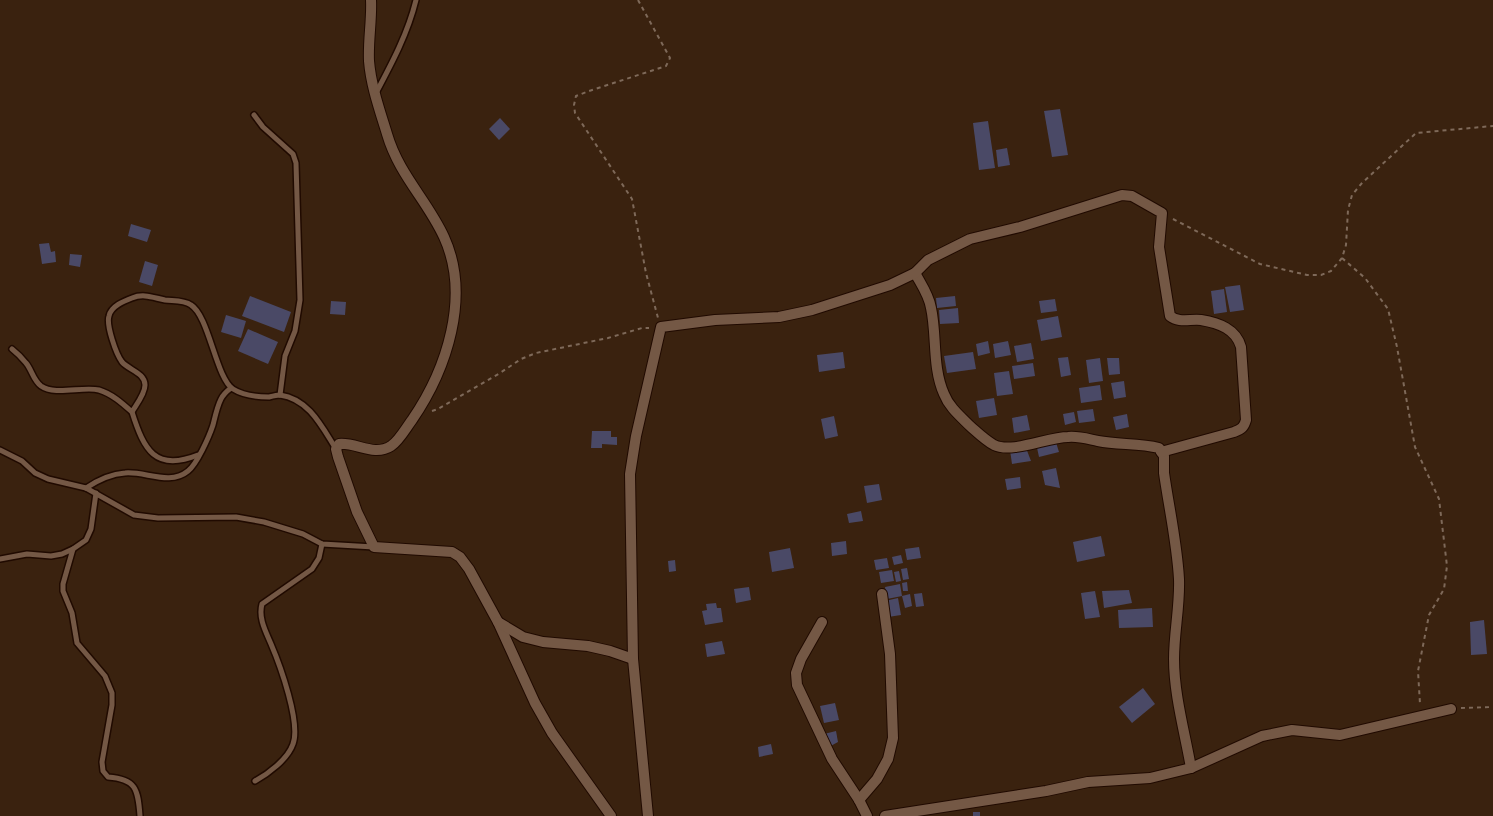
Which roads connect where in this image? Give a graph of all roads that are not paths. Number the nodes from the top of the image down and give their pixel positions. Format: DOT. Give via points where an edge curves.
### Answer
graph roads {
  1 [pos="370,0"];
  2 [pos="416,0"];
  3 [pos="375,95"];
  4 [pos="254,116"];
  5 [pos="915,273"];
  6 [pos="12,349"];
  7 [pos="230,388"];
  8 [pos="280,396"];
  9 [pos="132,412"];
  10 [pos="336,449"];
  11 [pos="0,450"];
  12 [pos="1161,452"];
  13 [pos="198,455"];
  14 [pos="86,488"];
  15 [pos="96,493"];
  16 [pos="322,544"];
  17 [pos="374,547"];
  18 [pos="73,549"];
  19 [pos="0,559"];
  20 [pos="882,594"];
  21 [pos="498,622"];
  22 [pos="822,622"];
  23 [pos="633,660"];
  24 [pos="1451,709"];
  25 [pos="1192,768"];
  26 [pos="255,781"];
  27 [pos="859,800"];
  28 [pos="140,816"];
  29 [pos="611,816"];
  30 [pos="648,816"];
  31 [pos="867,816"];
  32 [pos="885,816"];
  1 -- 3 [label="street" via="369,62"];
  2 -- 3 [label="lane" via="398,52"];
  3 -- 10 [label="street" via="401,167 445,238 454,268 456,298 448,346 429,391 391,446 371,450 348,443 339,444"];
  4 -- 8 [label="lane" via="293,154 296,163 300,307 285,356"];
  5 -- 12 [label="street" via="931,307 943,393 951,407 982,437 996,446 1008,447 1071,436 1148,445 1159,448"];
  5 -- 12 [label="street" via="928,260 970,239 1122,195 1132,196 1162,213 1159,247 1170,316 1175,320 1200,320 1220,326 1238,338 1246,420 1241,430"];
  5 -- 23 [label="street" via="869,293 812,310 779,317 661,327 630,474"];
  6 -- 9 [label="lane" via="42,386 54,390 100,390"];
  7 -- 8 [label="lane" via="251,396"];
  7 -- 9 [label="lane" via="199,314 191,304 146,295 135,297 113,309 108,316 117,354 128,368 144,379 145,389"];
  7 -- 13 [label="lane" via="221,399 212,428"];
  8 -- 10 [label="lane" via="298,402 312,413"];
  9 -- 13 [label="lane" via="139,435 151,453 171,462"];
  10 -- 17 [label="street" via="356,512"];
  11 -- 14 [label="lane" via="48,479"];
  12 -- 25 [label="street" via="1179,578 1174,653 1176,685"];
  13 -- 14 [label="lane" via="186,474 173,478 124,473 96,480"];
  14 -- 15 [label="lane"];
  15 -- 16 [label="lane" via="134,515 245,519 303,534"];
  15 -- 18 [label="lane" via="91,529 86,540"];
  16 -- 17 [label="lane"];
  16 -- 26 [label="lane" via="312,569 262,604 260,610 284,676 295,729 293,745 283,759 271,772"];
  17 -- 21 [label="street" via="452,552 469,569"];
  18 -- 19 [label="lane" via="51,556 27,554"];
  18 -- 28 [label="lane" via="63,591 72,613 77,644 105,676 112,694 102,771 108,777 131,782 136,791"];
  20 -- 27 [label="street" via="890,654 894,738 888,759 877,779"];
  21 -- 23 [label="street" via="523,637 588,646"];
  21 -- 29 [label="street" via="552,733"];
  22 -- 27 [label="street" via="796,673 797,685 832,759"];
  23 -- 30 [label="street"];
  24 -- 25 [label="street" via="1340,735 1292,730 1262,736"];
  25 -- 32 [label="street" via="1150,778 1088,782"];
  27 -- 31 [label="street"];
}
